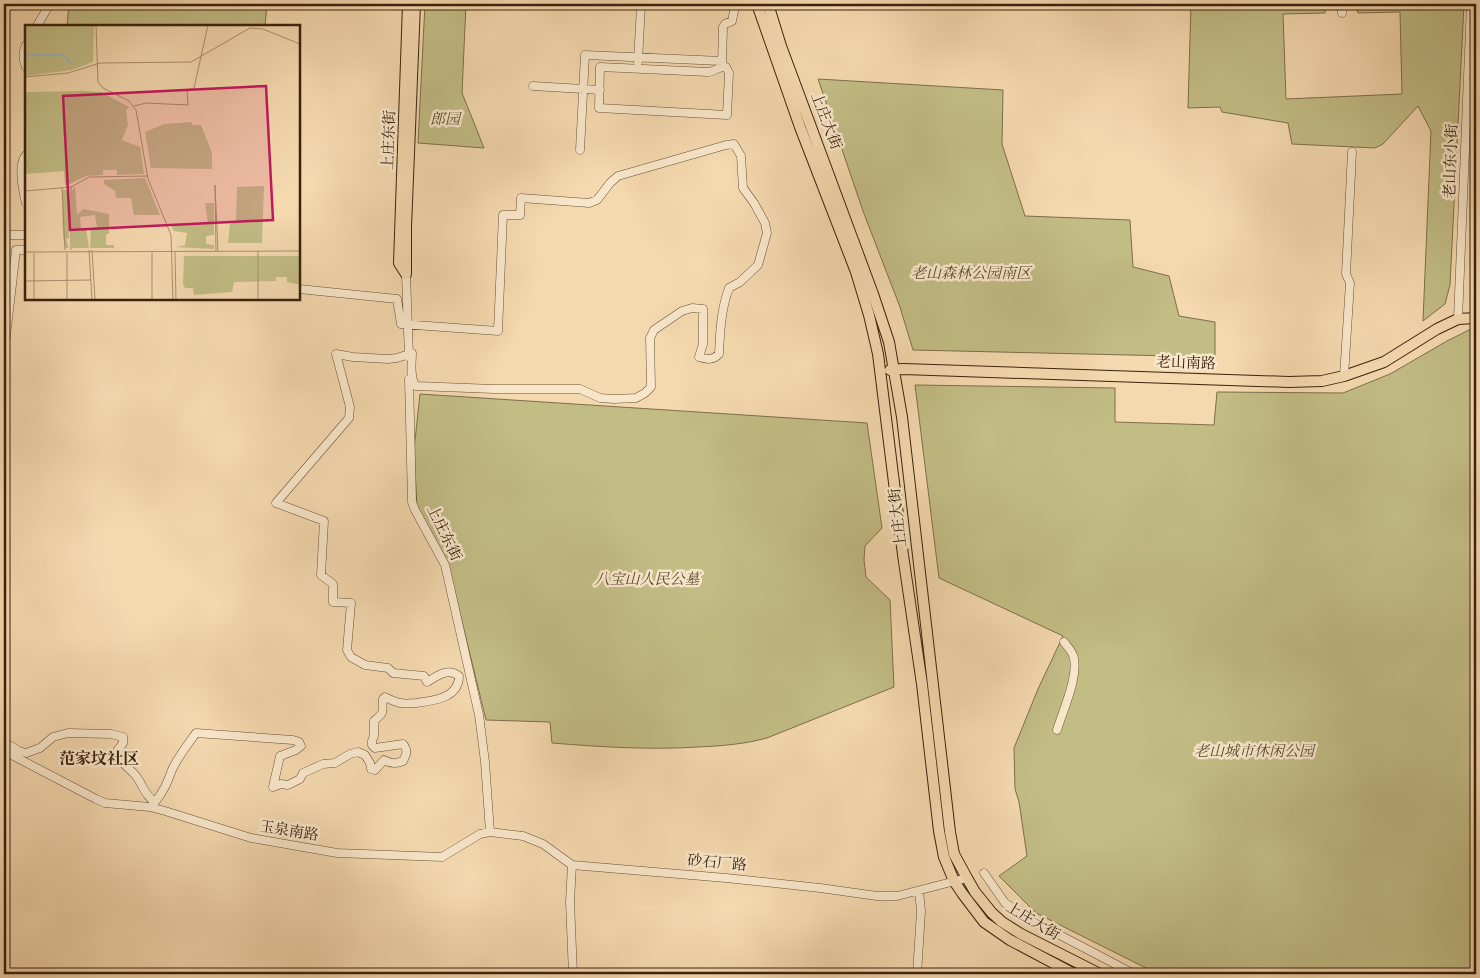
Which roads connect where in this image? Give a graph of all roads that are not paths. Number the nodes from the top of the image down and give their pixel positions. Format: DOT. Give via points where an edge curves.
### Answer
graph roads {
  1 [pos="48,4"];
  2 [pos="408,4"];
  3 [pos="414,4"];
  4 [pos="757,4"];
  5 [pos="768,4"];
  6 [pos="1342,4"];
  7 [pos="1471,4"];
  8 [pos="641,5"];
  9 [pos="734,11"];
  10 [pos="1342,12"];
  11 [pos="38,25"];
  12 [pos="25,47"];
  13 [pos="638,57"];
  14 [pos="722,64"];
  15 [pos="25,65"];
  16 [pos="638,69"];
  17 [pos="533,86"];
  18 [pos="584,89"];
  19 [pos="600,90"];
  20 [pos="580,150"];
  21 [pos="1352,152"];
  22 [pos="25,156"];
  23 [pos="25,200"];
  24 [pos="4,235"];
  25 [pos="25,235"];
  26 [pos="25,250"];
  27 [pos="4,270"];
  28 [pos="406,274"];
  29 [pos="4,287"];
  30 [pos="300,289"];
  31 [pos="1476,318"];
  32 [pos="1458,319"];
  33 [pos="4,353"];
  34 [pos="895,369"];
  35 [pos="881,372"];
  36 [pos="1344,376"];
  37 [pos="1064,642"];
  38 [pos="1057,730"];
  39 [pos="4,742"];
  40 [pos="4,751"];
  41 [pos="490,832"];
  42 [pos="572,865"];
  43 [pos="984,873"];
  44 [pos="967,878"];
  45 [pos="954,881"];
  46 [pos="919,891"];
  47 [pos="573,974"];
  48 [pos="917,974"];
  49 [pos="1074,974"];
  50 [pos="1100,974"];
  51 [pos="1134,974"];
  1 -- 11 [label="street"];
  2 -- 28 [label="main road, 上庄东街" via="400,263"];
  3 -- 28 [label="main road, 上庄东街"];
  4 -- 35 [label="main road, 上庄大街" via="856,272"];
  5 -- 34 [label="main road, 上庄大街" via="864,267"];
  6 -- 10 [label="street"];
  7 -- 32 [label="street, 老山东小街"];
  8 -- 13 [label="street"];
  9 -- 14 [label="street" via="732,21 724,27"];
  12 -- 15 [label="street"];
  13 -- 14 [label="street"];
  13 -- 16 [label="street"];
  13 -- 18 [label="street" via="586,55"];
  14 -- 16 [label="street" via="713,72"];
  14 -- 19 [label="street" via="729,74 727,115 599,108"];
  16 -- 19 [label="street" via="600,67"];
  17 -- 18 [label="street"];
  18 -- 19 [label="street"];
  18 -- 20 [label="street"];
  21 -- 36 [label="street" via="1346,274 1350,283"];
  22 -- 23 [label="street" via="21,166"];
  24 -- 25 [label="street"];
  26 -- 33 [label="street" via="16,250"];
  27 -- 29 [label="street" via="7,277"];
  28 -- 41 [label="street, 上庄东街" via="412,502 445,565 479,715"];
  30 -- 39 [label="street" via="397,298 401,324 498,331 503,215 520,215 521,198 589,203 597,200 618,176 734,144 741,156 743,188 765,223 767,232 758,265 726,294 719,354 709,360 699,357 703,344 703,309 682,311 654,330 650,338 651,387 636,398 600,398 580,389 416,386 412,378 412,353 388,359 336,354 350,407 349,418 276,503 324,520 321,574 334,584 332,602 351,603 347,650 351,657 365,664 388,668 393,673 424,676 427,682 442,673 459,676 455,688 442,699 407,704 383,699 384,711 374,721 372,745 375,748 403,744 406,748 403,761 390,763 384,760 375,770 358,752 335,763 323,764 288,785 273,787 280,756 296,750 299,742 196,733 155,802 120,761 117,751 123,743 122,737 68,733 53,737 40,748 26,753"];
  31 -- 32 [label="main road, 老山南路"];
  32 -- 36 [label="main road, 老山南路" via="1384,362"];
  34 -- 35 [label="main road, 老山南路"];
  34 -- 36 [label="main road, 老山南路" via="1289,382 1322,381"];
  34 -- 44 [label="main road, 上庄大街" via="950,832 954,854"];
  35 -- 45 [label="main road, 上庄大街" via="939,831"];
  37 -- 38 [label="street" via="1073,653 1076,667"];
  40 -- 41 [label="street, 玉泉南路" via="105,802 150,807 250,838 337,853 442,857 480,834"];
  41 -- 42 [label="street" via="523,836 543,844"];
  42 -- 46 [label="street, 砂石厂路" via="726,878 877,896"];
  42 -- 47 [label="street"];
  43 -- 51 [label="street" via="1005,903"];
  44 -- 45 [label="street, 砂石厂路"];
  44 -- 50 [label="main road, 上庄大街" via="1002,922"];
  45 -- 46 [label="street, 砂石厂路"];
  45 -- 49 [label="main road, 上庄大街" via="973,910 994,930"];
  46 -- 48 [label="street" via="921,912"];
}
